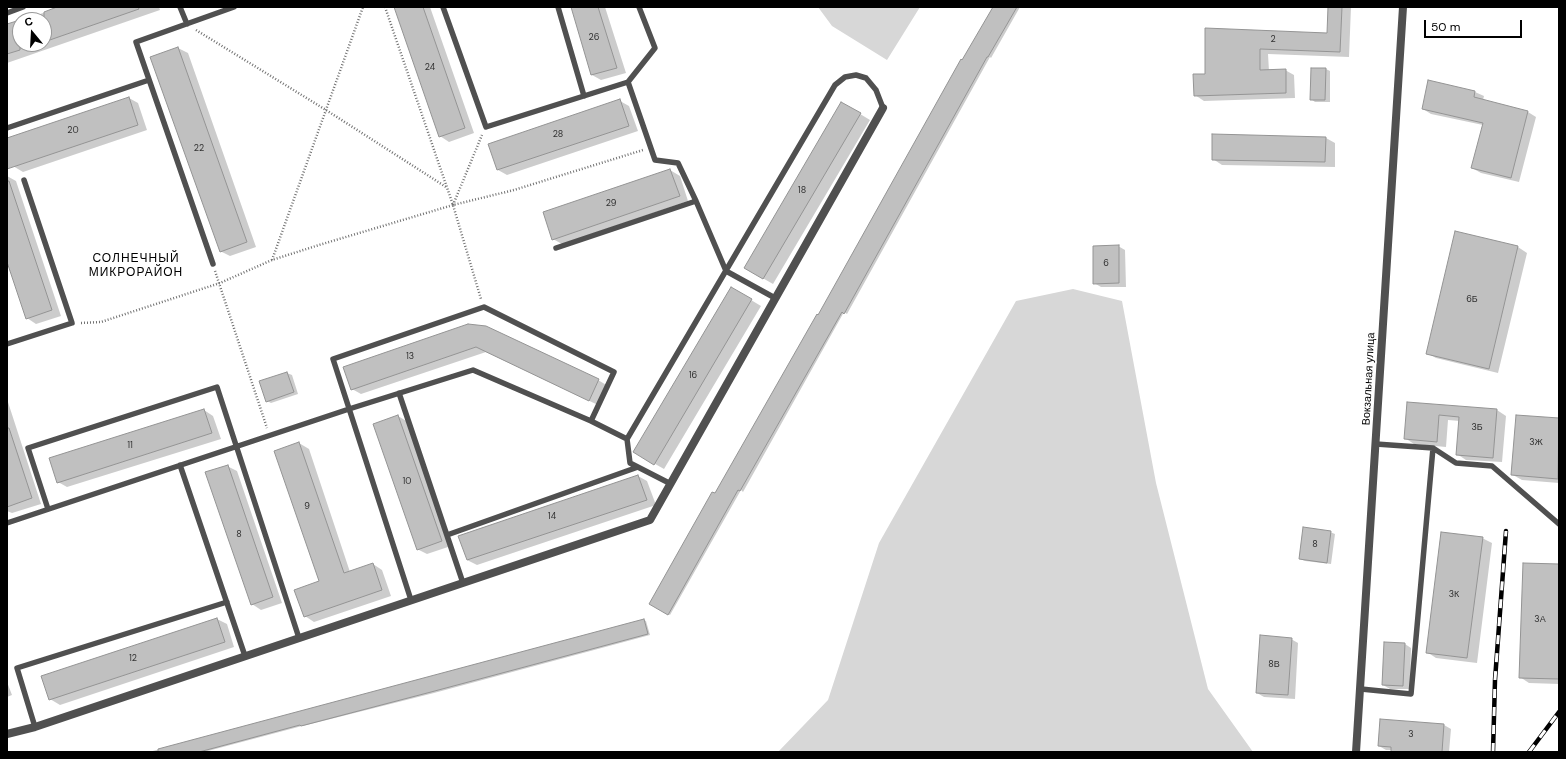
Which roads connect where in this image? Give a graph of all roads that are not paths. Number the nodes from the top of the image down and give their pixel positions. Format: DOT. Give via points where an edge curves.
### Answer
graph roads {
  1 [pos="23,7"];
  2 [pos="180,7"];
  3 [pos="234,7"];
  4 [pos="443,7"];
  5 [pos="558,7"];
  6 [pos="639,7"];
  7 [pos="1403,7"];
  8 [pos="7,13"];
  9 [pos="187,24"];
  10 [pos="149,80"];
  11 [pos="628,82"];
  12 [pos="584,96"];
  13 [pos="883,108"];
  14 [pos="7,128"];
  15 [pos="24,180"];
  16 [pos="696,201"];
  17 [pos="556,248"];
  18 [pos="213,264"];
  19 [pos="726,271"];
  20 [pos="775,298"];
  21 [pos="7,344"];
  22 [pos="399,393"];
  23 [pos="349,409"];
  24 [pos="591,421"];
  25 [pos="627,439"];
  26 [pos="1376,444"];
  27 [pos="237,447"];
  28 [pos="1433,448"];
  29 [pos="180,465"];
  30 [pos="638,467"];
  31 [pos="671,484"];
  32 [pos="48,509"];
  33 [pos="7,522"];
  34 [pos="1559,524"];
  35 [pos="447,535"];
  36 [pos="463,583"];
  37 [pos="411,600"];
  38 [pos="227,602"];
  39 [pos="299,638"];
  40 [pos="245,656"];
  41 [pos="1360,689"];
  42 [pos="35,727"];
  43 [pos="7,734"];
  44 [pos="1356,752"];
  1 -- 8 [label="lane"];
  2 -- 9 [label="lane"];
  3 -- 9 [label="lane"];
  4 -- 12 [label="lane" via="486,127"];
  5 -- 12 [label="lane"];
  6 -- 11 [label="lane" via="655,48"];
  7 -- 26 [label="street, Вокзальная улица"];
  9 -- 10 [label="lane" via="136,42"];
  10 -- 14 [label="lane"];
  10 -- 18 [label="lane"];
  11 -- 12 [label="lane"];
  11 -- 16 [label="lane" via="655,160 678,163"];
  13 -- 19 [label="lane" via="876,90 866,78 845,77 835,85"];
  13 -- 20 [label="street"];
  15 -- 21 [label="lane" via="72,323"];
  16 -- 17 [label="lane"];
  16 -- 19 [label="lane"];
  19 -- 20 [label="lane"];
  19 -- 25 [label="lane"];
  20 -- 31 [label="street"];
  22 -- 23 [label="lane"];
  22 -- 24 [label="lane" via="473,370"];
  22 -- 35 [label="lane"];
  23 -- 24 [label="lane" via="333,359 484,307 614,372"];
  23 -- 27 [label="lane"];
  23 -- 37 [label="lane"];
  24 -- 25 [label="lane"];
  25 -- 30 [label="lane" via="630,463"];
  26 -- 28 [label="lane"];
  26 -- 41 [label="street, Вокзальная улица"];
  27 -- 29 [label="lane"];
  27 -- 32 [label="lane" via="217,387 28,448"];
  27 -- 39 [label="lane"];
  28 -- 34 [label="lane" via="1456,464 1492,466"];
  28 -- 41 [label="lane" via="1411,694"];
  29 -- 32 [label="lane"];
  29 -- 38 [label="lane"];
  30 -- 31 [label="lane"];
  30 -- 35 [label="lane"];
  31 -- 36 [label="street" via="650,520"];
  32 -- 33 [label="lane"];
  35 -- 36 [label="lane"];
  36 -- 37 [label="street"];
  37 -- 39 [label="street"];
  38 -- 40 [label="lane"];
  38 -- 42 [label="lane" via="17,668"];
  39 -- 40 [label="street"];
  40 -- 42 [label="street"];
  41 -- 44 [label="street, Вокзальная улица"];
  42 -- 43 [label="street"];
}
